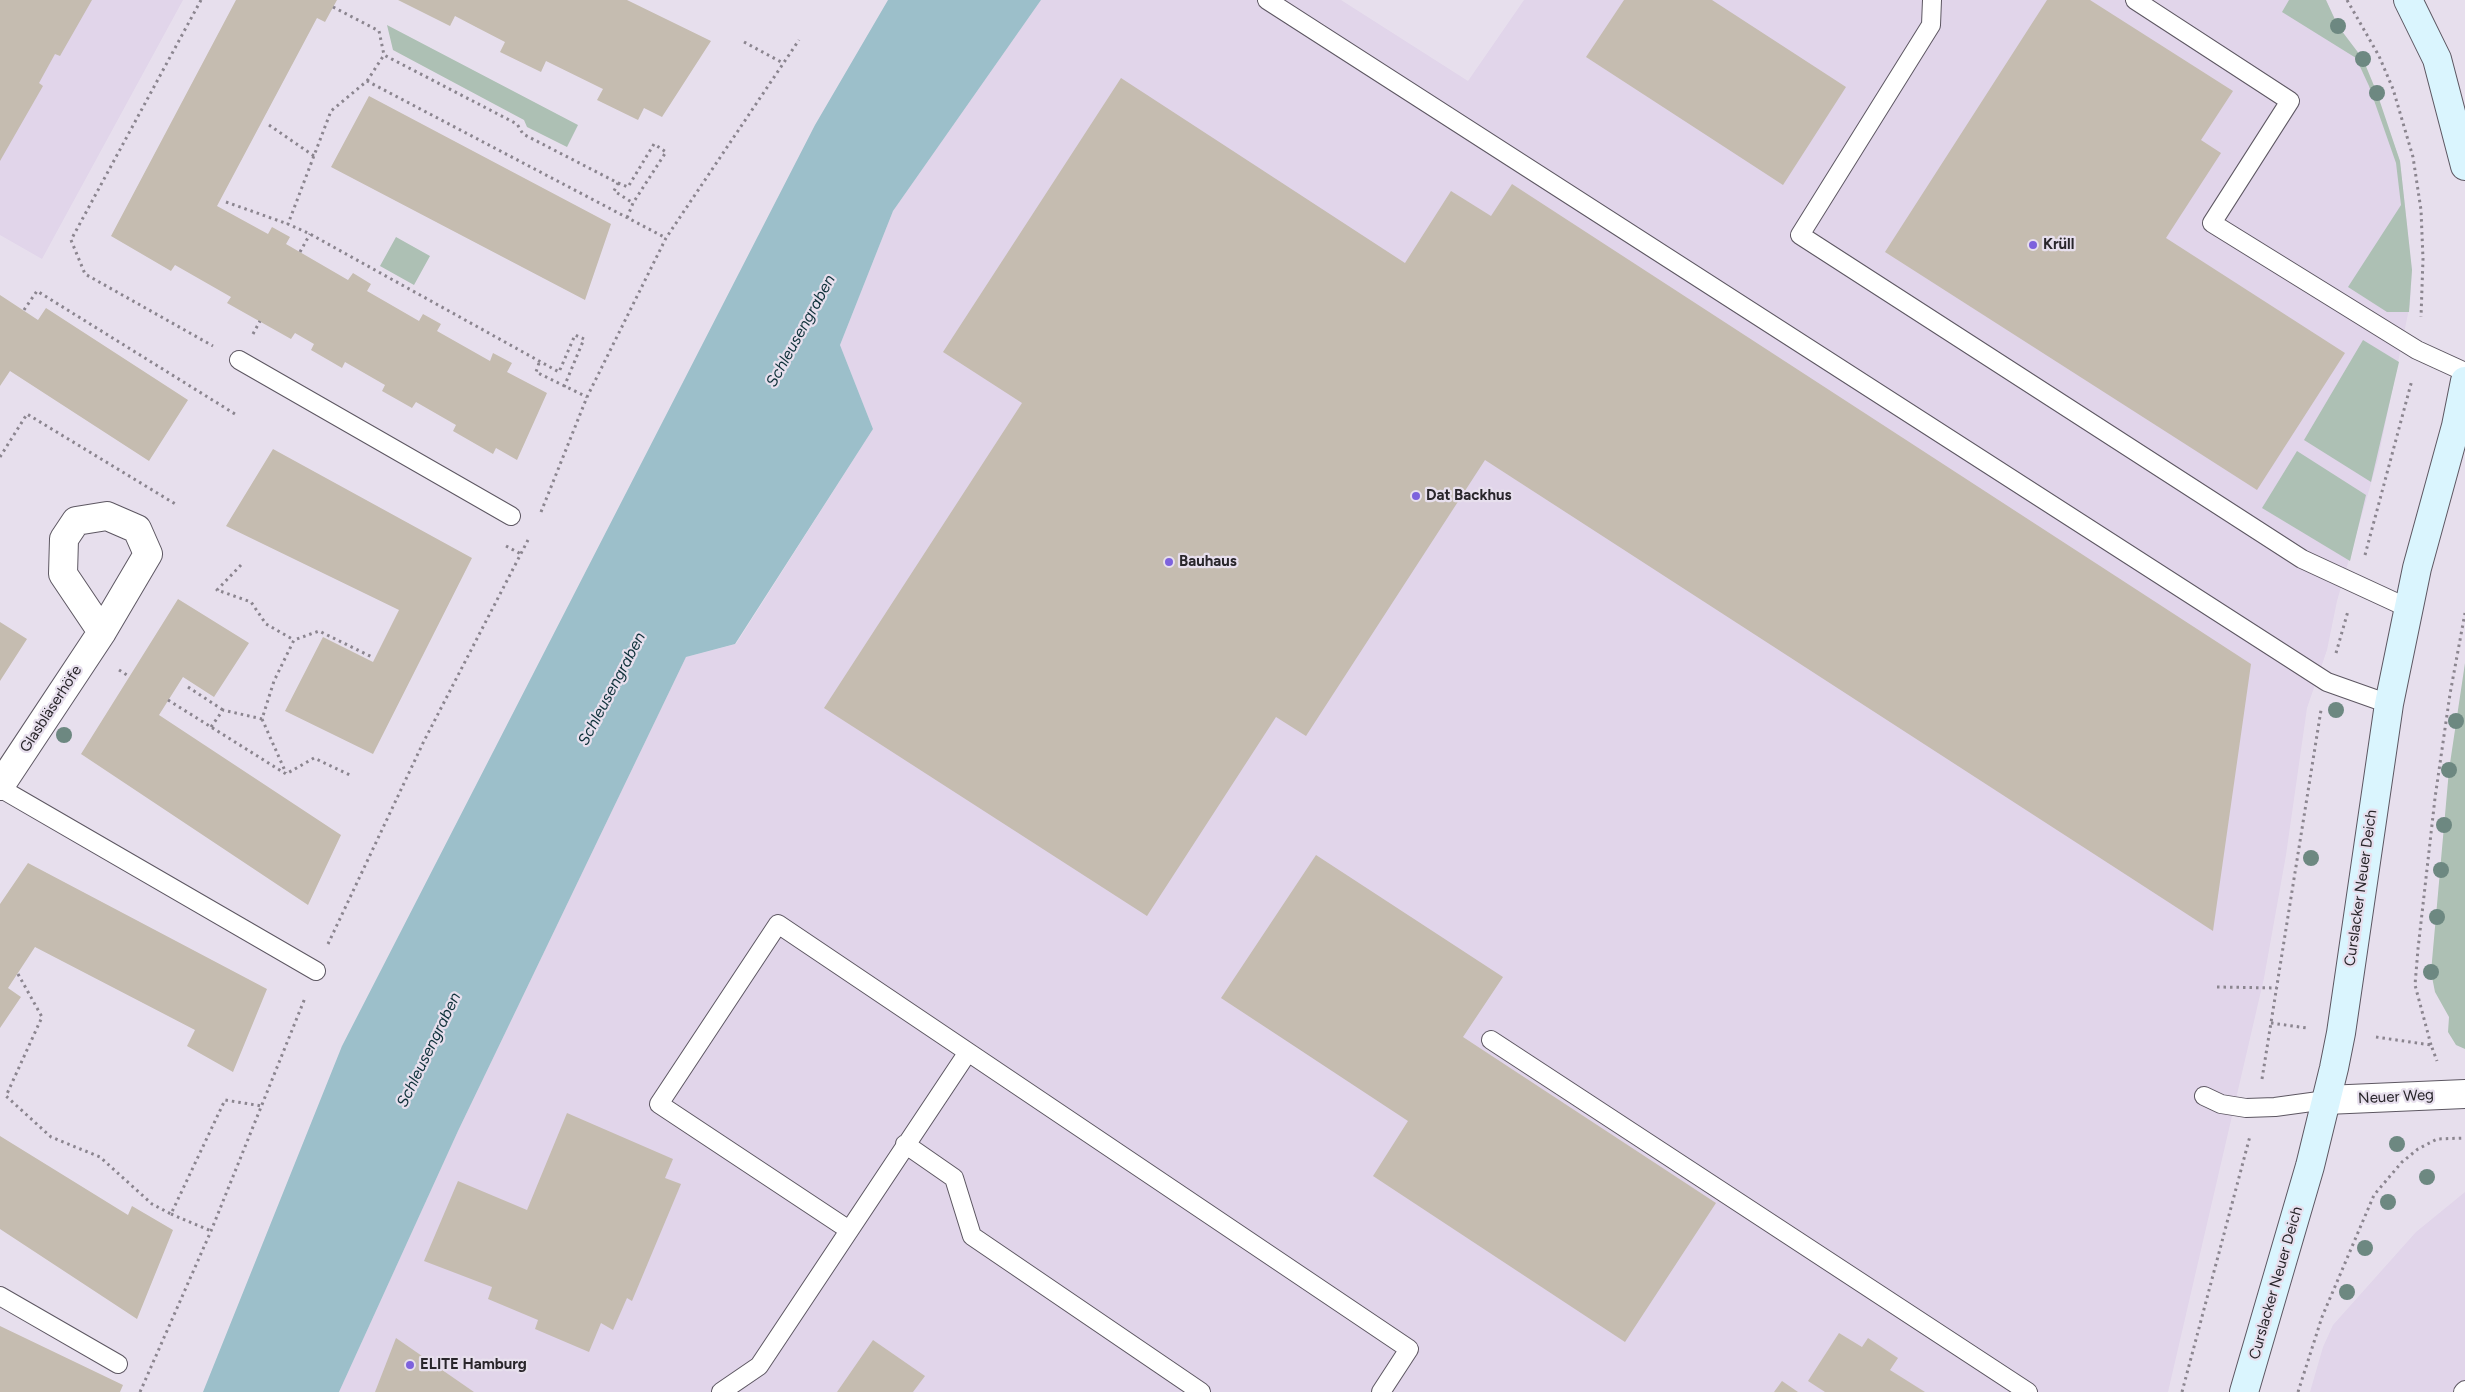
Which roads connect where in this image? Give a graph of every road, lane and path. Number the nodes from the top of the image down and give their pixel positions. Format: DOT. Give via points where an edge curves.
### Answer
graph roads {
  1 [pos="201,0"];
  2 [pos="1267,0"];
  3 [pos="1932,0"];
  4 [pos="2135,0"];
  5 [pos="2408,0"];
  6 [pos="333,7"];
  7 [pos="799,40"];
  8 [pos="744,42"];
  9 [pos="384,55"];
  10 [pos="784,63"];
  11 [pos="367,81"];
  12 [pos="269,125"];
  13 [pos="314,156"];
  14 [pos="2465,166"];
  15 [pos="618,183"];
  16 [pos="226,202"];
  17 [pos="633,202"];
  18 [pos="627,218"];
  19 [pos="288,224"];
  20 [pos="310,234"];
  21 [pos="666,238"];
  22 [pos="300,252"];
  23 [pos="24,310"];
  24 [pos="238,360"];
  25 [pos="539,363"];
  26 [pos="2465,372"];
  27 [pos="2465,381"];
  28 [pos="564,387"];
  29 [pos="587,397"];
  30 [pos="235,414"];
  31 [pos="0,457"];
  32 [pos="177,505"];
  33 [pos="511,516"];
  34 [pos="538,519"];
  35 [pos="530,537"];
  36 [pos="521,554"];
  37 [pos="241,565"];
  38 [pos="2408,608"];
  39 [pos="2349,609"];
  40 [pos="2465,613"];
  41 [pos="102,632"];
  42 [pos="294,640"];
  43 [pos="372,657"];
  44 [pos="2327,682"];
  45 [pos="188,687"];
  46 [pos="168,700"];
  47 [pos="2389,704"];
  48 [pos="222,710"];
  49 [pos="262,719"];
  50 [pos="211,727"];
  51 [pos="286,774"];
  52 [pos="352,776"];
  53 [pos="0,787"];
  54 [pos="316,971"];
  55 [pos="18,974"];
  56 [pos="2217,987"];
  57 [pos="2277,988"];
  58 [pos="2271,1023"];
  59 [pos="2342,1033"];
  60 [pos="1491,1040"];
  61 [pos="2431,1045"];
  62 [pos="968,1052"];
  63 [pos="2453,1095"];
  64 [pos="2204,1096"];
  65 [pos="2326,1100"];
  66 [pos="262,1106"];
  67 [pos="2256,1107"];
  68 [pos="2465,1138"];
  69 [pos="2437,1139"];
  70 [pos="905,1144"];
  71 [pos="172,1214"];
  72 [pos="849,1230"];
  73 [pos="211,1231"];
  74 [pos="0,1296"];
  75 [pos="118,1364"];
  76 [pos="721,1392"];
  77 [pos="1201,1392"];
  78 [pos="1381,1392"];
  79 [pos="2028,1392"];
  80 [pos="2182,1392"];
  81 [pos="2244,1392"];
  82 [pos="2298,1392"];
  1 -- 24 [label="path" via="71,240 85,274"];
  2 -- 44 [label="lane"];
  3 -- 38 [label="lane" via="1931,25 1800,235 2302,559"];
  4 -- 26 [label="lane" via="2290,100 2212,223 2418,350"];
  5 -- 14 [label="main road" via="2437,59"];
  6 -- 9 [label="path" via="379,31"];
  7 -- 10 [label="path"];
  8 -- 10 [label="path"];
  9 -- 11 [label="path"];
  9 -- 15 [label="path" via="517,124 523,134"];
  10 -- 21 [label="path"];
  11 -- 13 [label="path" via="331,111"];
  11 -- 18 [label="path"];
  12 -- 13 [label="path"];
  13 -- 19 [label="path"];
  15 -- 17 [label="path" via="614,191"];
  15 -- 17 [label="path" via="628,187 654,144 666,152"];
  16 -- 19 [label="path"];
  17 -- 18 [label="path"];
  18 -- 21 [label="path"];
  19 -- 20 [label="path"];
  20 -- 22 [label="path"];
  20 -- 25 [label="path"];
  21 -- 29 [label="path"];
  23 -- 30 [label="path" via="37,291"];
  24 -- 33 [label="lane"];
  25 -- 28 [label="path" via="536,372"];
  25 -- 28 [label="path" via="558,372 575,334 584,339"];
  27 -- 38 [label="main road, Curslacker Neuer Deich"];
  28 -- 29 [label="path"];
  29 -- 34 [label="path"];
  31 -- 32 [label="path" via="27,414"];
  35 -- 36 [label="path"];
  37 -- 42 [label="path" via="217,590 251,602 266,624"];
  38 -- 47 [label="main road, Curslacker Neuer Deich"];
  39 -- 44 [label="path"];
  40 -- 61 [label="path" via="2435,798 2415,985"];
  41 -- 53 [label="street, Glasbläserhöfe"];
  42 -- 43 [label="path" via="319,631"];
  42 -- 49 [label="path" via="274,681"];
  44 -- 47 [label="lane"];
  44 -- 57 [label="path"];
  45 -- 48 [label="path"];
  46 -- 50 [label="path"];
  47 -- 59 [label="main road, Curslacker Neuer Deich"];
  48 -- 49 [label="path"];
  48 -- 50 [label="path"];
  49 -- 51 [label="path"];
  50 -- 51 [label="path"];
  51 -- 52 [label="path" via="314,758"];
  53 -- 54 [label="lane"];
  55 -- 71 [label="path" via="42,1017 6,1096 51,1137 100,1157 152,1204"];
  56 -- 57 [label="path"];
  57 -- 58 [label="path"];
  58 -- 59 [label="path"];
  58 -- 67 [label="path"];
  59 -- 61 [label="path"];
  59 -- 65 [label="main road, Curslacker Neuer Deich"];
  60 -- 79 [label="lane"];
  61 -- 63 [label="path"];
  62 -- 70 [label="lane"];
  62 -- 72 [label="lane" via="778,924 659,1104"];
  62 -- 78 [label="lane" via="1410,1349"];
  63 -- 65 [label="street, Neuer Weg"];
  63 -- 69 [label="path" via="2435,1129"];
  64 -- 67 [label="lane" via="2221,1104"];
  65 -- 67 [label="lane"];
  65 -- 81 [label="main road, Curslacker Neuer Deich"];
  66 -- 71 [label="path" via="225,1100"];
  67 -- 80 [label="path"];
  68 -- 69 [label="path"];
  69 -- 82 [label="path" via="2402,1162 2374,1194 2322,1317"];
  70 -- 72 [label="lane"];
  70 -- 77 [label="lane" via="954,1178 972,1236"];
  71 -- 73 [label="path"];
  72 -- 76 [label="lane" via="759,1366"];
  74 -- 75 [label="lane"];
}
